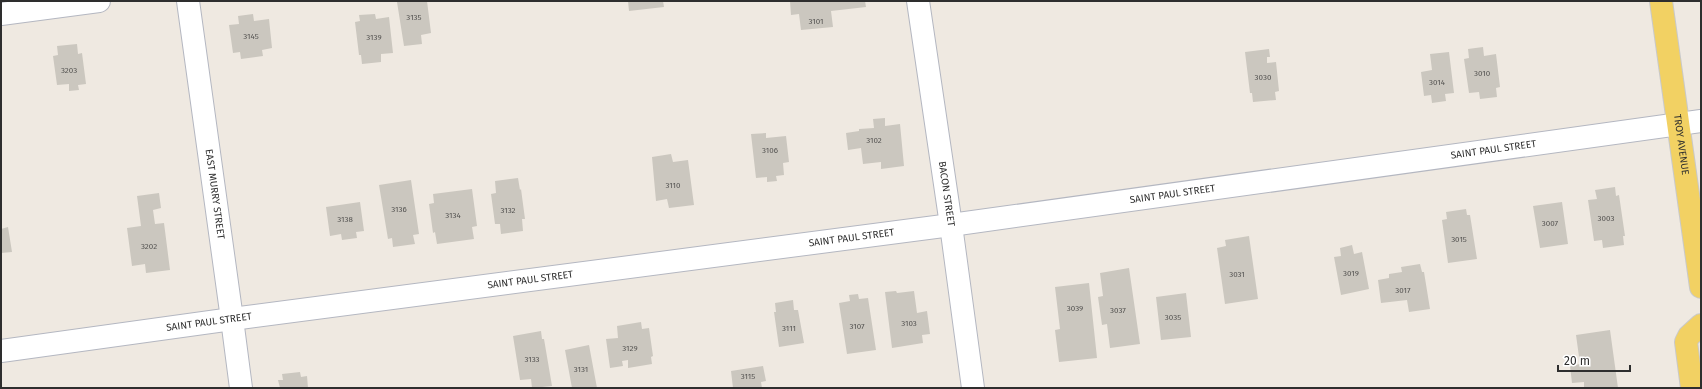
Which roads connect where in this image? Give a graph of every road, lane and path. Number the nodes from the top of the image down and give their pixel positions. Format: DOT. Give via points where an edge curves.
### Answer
graph roads {
  1 [pos="99,1"];
  2 [pos="188,1"];
  3 [pos="918,1"];
  4 [pos="1661,1"];
  5 [pos="1,14"];
  6 [pos="1701,121"];
  7 [pos="1679,124"];
  8 [pos="951,225"];
  9 [pos="1701,288"];
  10 [pos="232,319"];
  11 [pos="1701,324"];
  12 [pos="1,351"];
  13 [pos="241,388"];
  14 [pos="973,388"];
  15 [pos="1692,388"];
  1 -- 5 [label="street"];
  2 -- 10 [label="street, EAST MURRY STREET"];
  3 -- 8 [label="street, BACON STREET"];
  4 -- 7 [label="main road, TROY AVENUE"];
  6 -- 7 [label="street, SAINT PAUL STREET"];
  7 -- 8 [label="street, SAINT PAUL STREET"];
  7 -- 9 [label="main road, TROY AVENUE"];
  8 -- 10 [label="street, SAINT PAUL STREET"];
  8 -- 14 [label="street, BACON STREET"];
  10 -- 12 [label="street, SAINT PAUL STREET"];
  10 -- 13 [label="street, EAST MURRY STREET"];
  11 -- 15 [label="main road" via="1686,342"];
}
